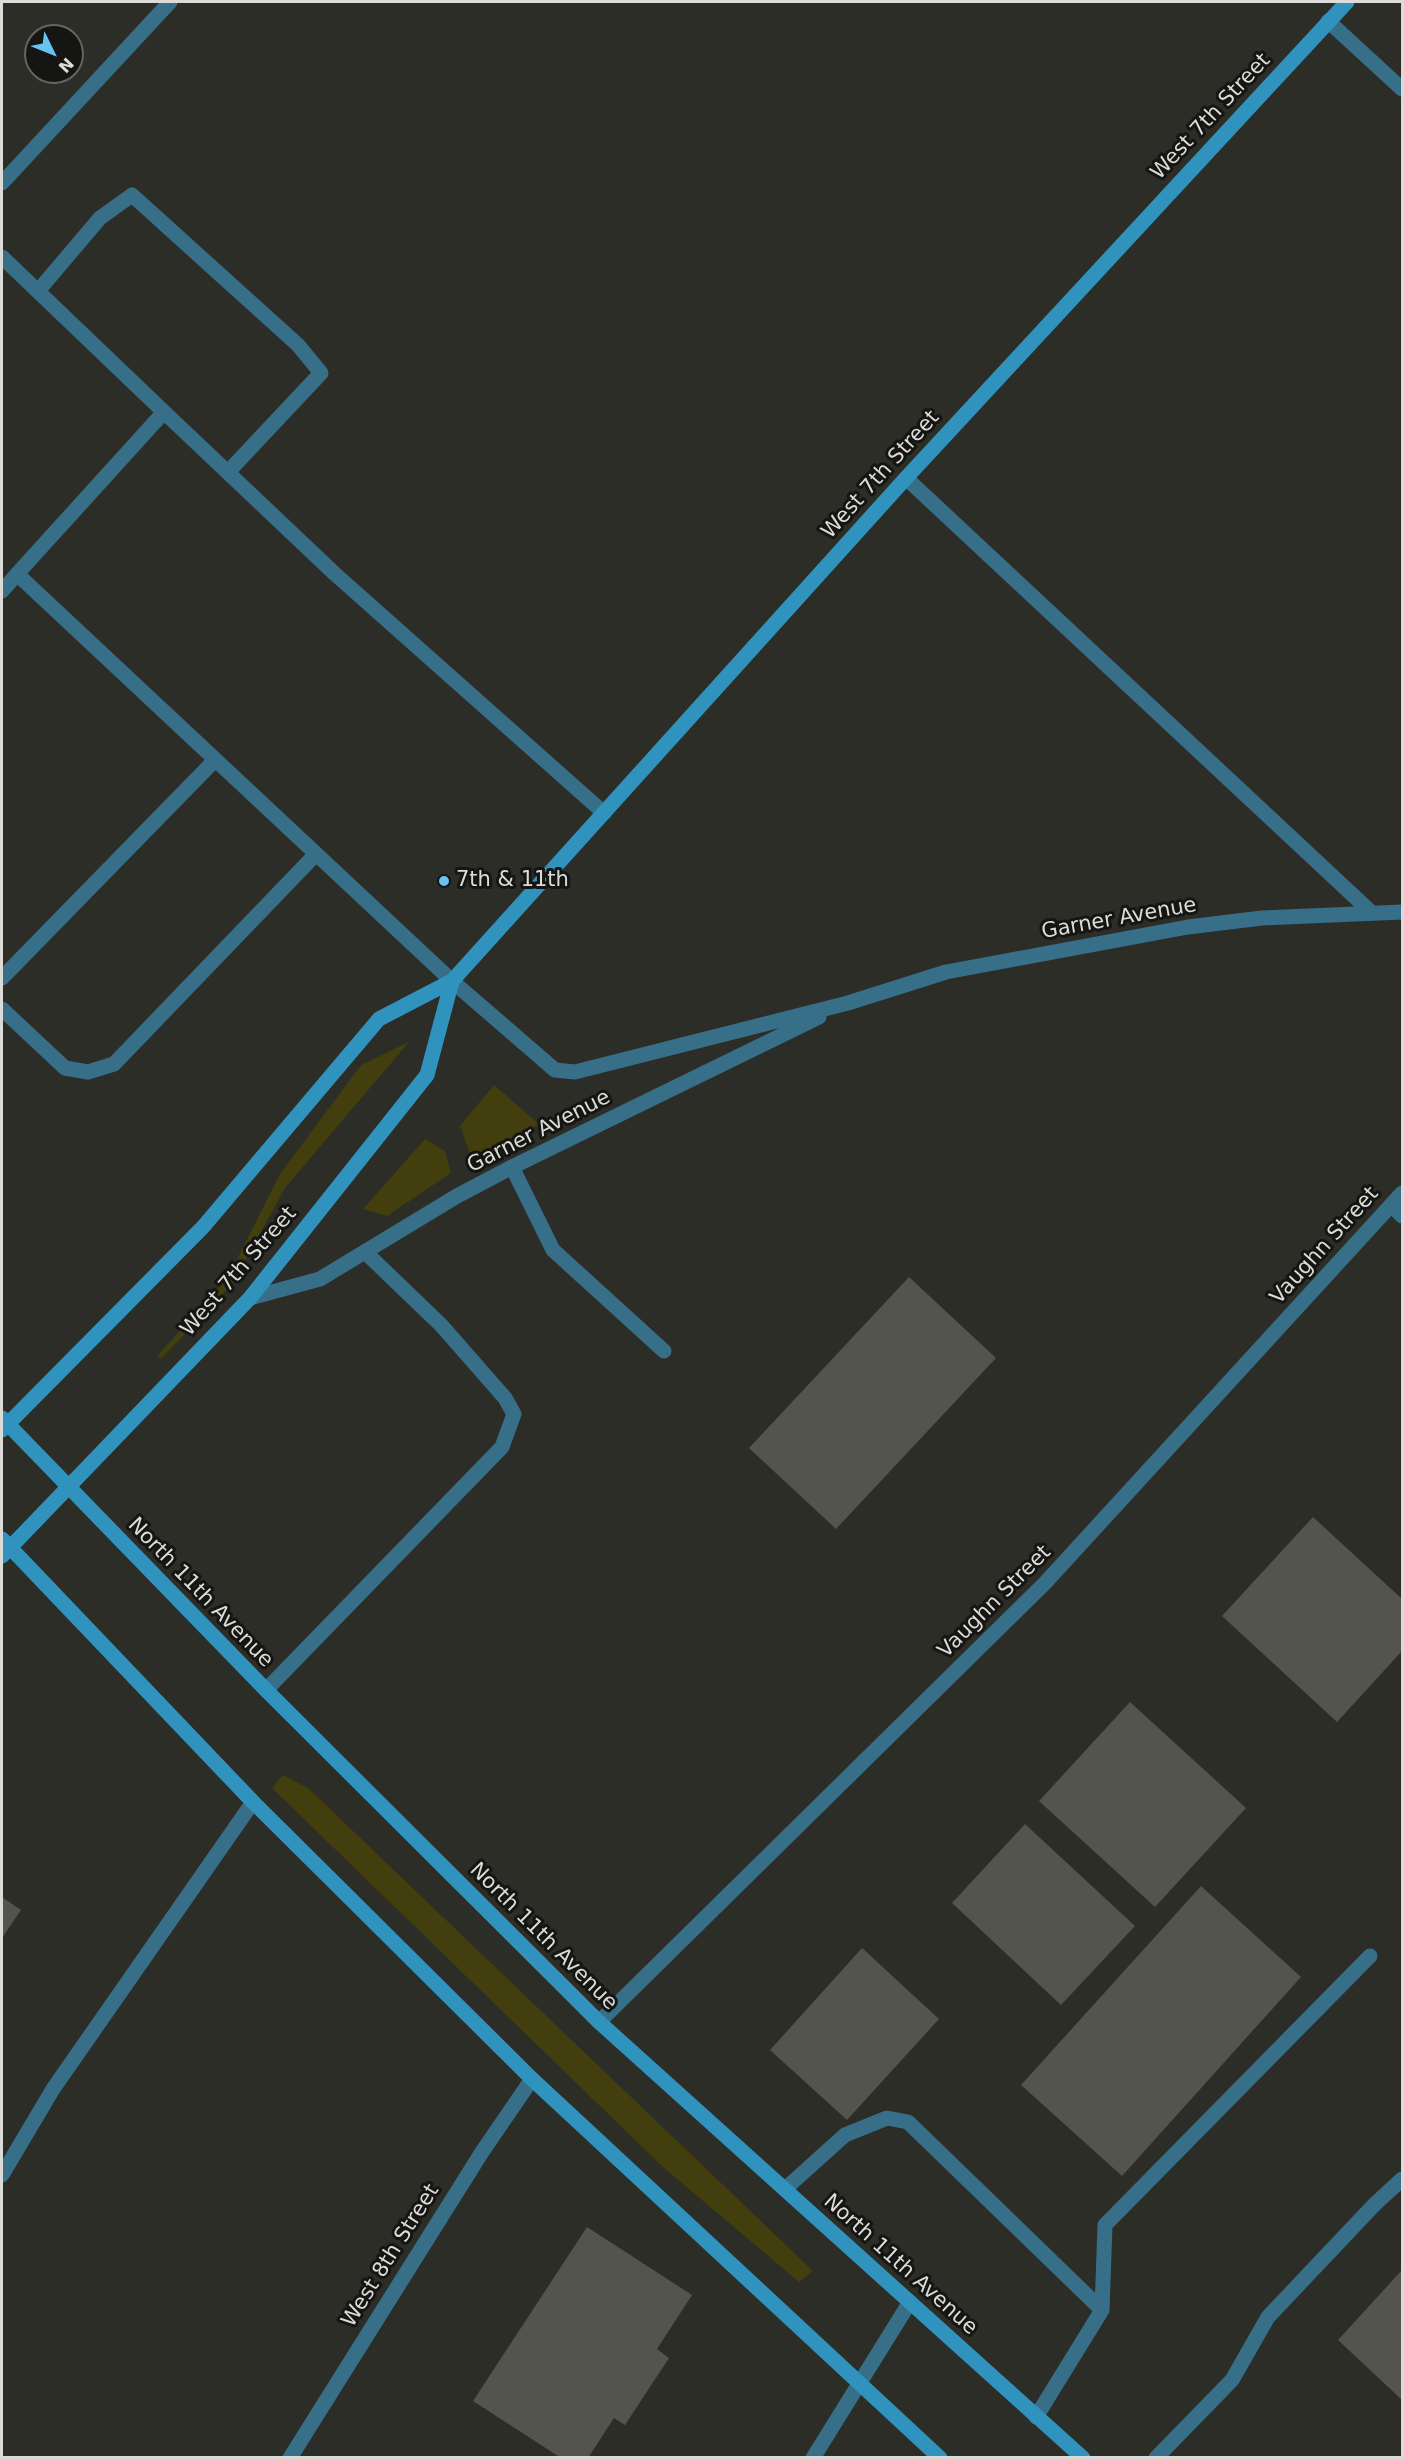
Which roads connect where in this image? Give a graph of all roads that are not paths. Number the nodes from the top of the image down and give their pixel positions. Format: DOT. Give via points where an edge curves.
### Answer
graph roads {
  1 [pos="170,2"];
  2 [pos="1347,2"];
  3 [pos="1328,21"];
  4 [pos="1402,89"];
  5 [pos="2,183"];
  6 [pos="2,257"];
  7 [pos="38,291"];
  8 [pos="164,412"];
  9 [pos="228,472"];
  10 [pos="906,478"];
  11 [pos="17,574"];
  12 [pos="2,591"];
  13 [pos="215,760"];
  14 [pos="604,813"];
  15 [pos="316,854"];
  16 [pos="1402,912"];
  17 [pos="1372,913"];
  18 [pos="2,978"];
  19 [pos="452,981"];
  20 [pos="848,1003"];
  21 [pos="2,1009"];
  22 [pos="512,1167"];
  23 [pos="1402,1193"];
  24 [pos="1391,1205"];
  25 [pos="1402,1216"];
  26 [pos="365,1252"];
  27 [pos="250,1298"];
  28 [pos="664,1351"];
  29 [pos="4,1424"];
  30 [pos="68,1486"];
  31 [pos="4,1548"];
  32 [pos="266,1690"];
  33 [pos="253,1802"];
  34 [pos="1370,1956"];
  35 [pos="599,2022"];
  36 [pos="532,2079"];
  37 [pos="2,2175"];
  38 [pos="1402,2179"];
  39 [pos="784,2189"];
  40 [pos="910,2302"];
  41 [pos="1102,2310"];
  42 [pos="860,2383"];
  43 [pos="1036,2417"];
  44 [pos="290,2457"];
  45 [pos="813,2457"];
  46 [pos="940,2457"];
  47 [pos="1083,2457"];
  48 [pos="1156,2457"];
  1 -- 5 [label="street"];
  2 -- 3 [label="main road, West 7th Street"];
  3 -- 4 [label="street"];
  3 -- 10 [label="main road, West 7th Street"];
  6 -- 7 [label="street"];
  7 -- 8 [label="street"];
  7 -- 9 [label="street" via="100,218 132,195 298,345 321,373"];
  8 -- 9 [label="street"];
  8 -- 11 [label="street"];
  9 -- 14 [label="street" via="335,574"];
  10 -- 14 [label="main road, West 7th Street"];
  10 -- 17 [label="street"];
  11 -- 12 [label="street"];
  11 -- 13 [label="street, Garner Avenue"];
  13 -- 15 [label="street, Garner Avenue"];
  13 -- 18 [label="street"];
  14 -- 19 [label="main road, West 7th Street"];
  15 -- 19 [label="street, Garner Avenue"];
  15 -- 21 [label="street" via="114,1064 88,1072 65,1068"];
  16 -- 17 [label="street, Garner Avenue"];
  17 -- 20 [label="street, Garner Avenue" via="1262,918 1188,927 946,972"];
  19 -- 20 [label="street, Garner Avenue" via="555,1070 575,1072"];
  19 -- 27 [label="main road, West 7th Street" via="427,1075"];
  19 -- 29 [label="main road, West 7th Street" via="380,1019 203,1227"];
  20 -- 22 [label="street, Garner Avenue"];
  22 -- 26 [label="street, Garner Avenue"];
  22 -- 28 [label="street" via="553,1250"];
  23 -- 24 [label="street, Vaughn Street"];
  24 -- 25 [label="street"];
  24 -- 35 [label="street, Vaughn Street" via="1045,1583"];
  26 -- 27 [label="street, Garner Avenue" via="320,1279"];
  26 -- 32 [label="street" via="441,1325 505,1398 514,1414 502,1447"];
  27 -- 30 [label="main road, West 7th Street"];
  29 -- 30 [label="main road, North 11th Avenue"];
  30 -- 31 [label="main road, West 7th Street"];
  30 -- 32 [label="main road, North 11th Avenue"];
  31 -- 33 [label="main road"];
  32 -- 35 [label="main road, North 11th Avenue"];
  33 -- 36 [label="main road"];
  33 -- 37 [label="street" via="53,2089"];
  34 -- 41 [label="street" via="1105,2224"];
  35 -- 39 [label="main road, North 11th Avenue"];
  36 -- 42 [label="main road"];
  36 -- 44 [label="street, West 8th Street"];
  38 -- 48 [label="street" via="1268,2317 1232,2380"];
  39 -- 40 [label="main road, North 11th Avenue"];
  39 -- 41 [label="street" via="845,2135 887,2118 908,2122"];
  40 -- 42 [label="street"];
  40 -- 43 [label="main road, North 11th Avenue"];
  41 -- 43 [label="street"];
  42 -- 45 [label="street"];
  42 -- 46 [label="main road"];
  43 -- 47 [label="main road, North 11th Avenue"];
}
